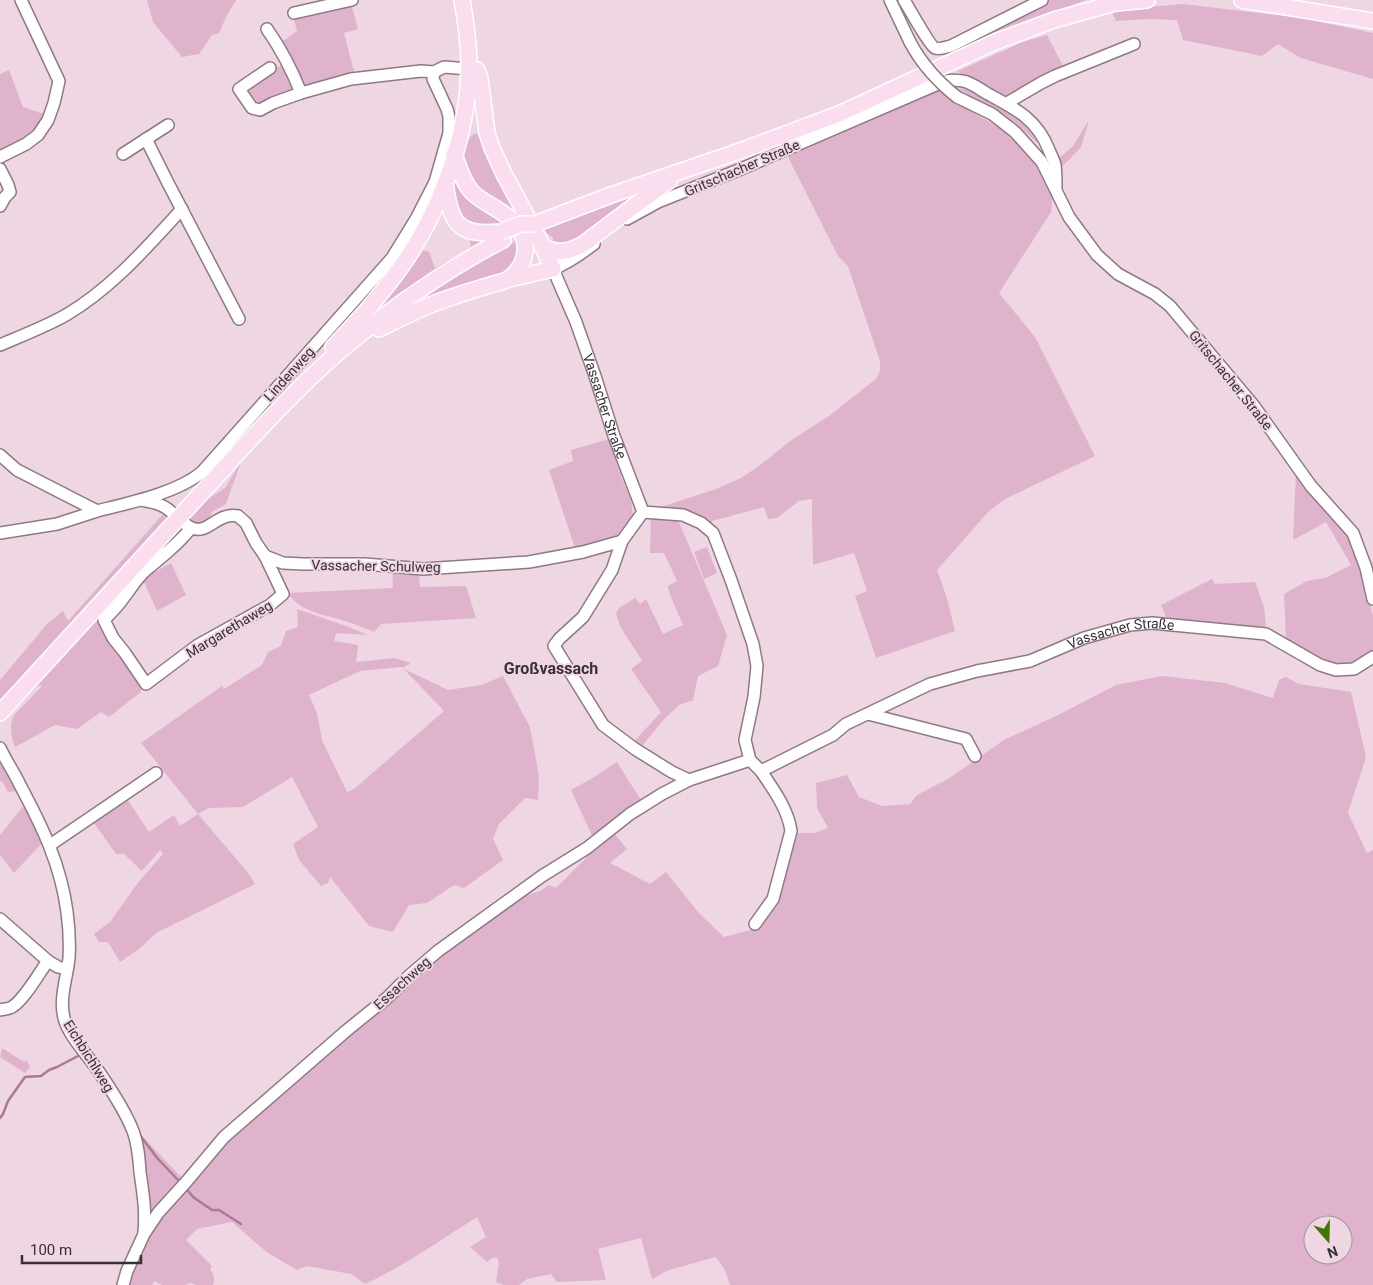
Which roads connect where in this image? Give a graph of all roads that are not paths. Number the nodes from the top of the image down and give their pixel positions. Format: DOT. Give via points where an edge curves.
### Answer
graph roads {
  1 [pos="21,0"];
  2 [pos="352,0"];
  3 [pos="462,0"];
  4 [pos="890,0"];
  5 [pos="904,0"];
  6 [pos="1042,0"];
  7 [pos="1147,0"];
  8 [pos="1242,0"];
  9 [pos="294,14"];
  10 [pos="1373,22"];
  11 [pos="267,29"];
  12 [pos="1134,44"];
  13 [pos="270,68"];
  14 [pos="469,69"];
  15 [pos="434,72"];
  16 [pos="301,93"];
  17 [pos="1007,103"];
  18 [pos="168,125"];
  19 [pos="487,132"];
  20 [pos="460,135"];
  21 [pos="146,140"];
  22 [pos="123,154"];
  23 [pos="454,154"];
  24 [pos="0,157"];
  25 [pos="0,169"];
  26 [pos="684,170"];
  27 [pos="445,183"];
  28 [pos="1056,188"];
  29 [pos="0,206"];
  30 [pos="182,209"];
  31 [pos="502,236"];
  32 [pos="543,248"];
  33 [pos="553,269"];
  34 [pos="509,279"];
  35 [pos="239,319"];
  36 [pos="0,345"];
  37 [pos="341,350"];
  38 [pos="285,403"];
  39 [pos="0,455"];
  40 [pos="176,487"];
  41 [pos="139,500"];
  42 [pos="97,511"];
  43 [pos="643,512"];
  44 [pos="179,518"];
  45 [pos="0,533"];
  46 [pos="622,541"];
  47 [pos="265,556"];
  48 [pos="1373,599"];
  49 [pos="1373,657"];
  50 [pos="0,712"];
  51 [pos="868,714"];
  52 [pos="0,749"];
  53 [pos="975,756"];
  54 [pos="750,760"];
  55 [pos="761,771"];
  56 [pos="156,773"];
  57 [pos="689,780"];
  58 [pos="50,845"];
  59 [pos="0,919"];
  60 [pos="755,924"];
  61 [pos="48,961"];
  62 [pos="67,969"];
  63 [pos="0,1010"];
  64 [pos="144,1234"];
  65 [pos="123,1285"];
  1 -- 24 [label="street" via="59,81 48,120 38,135"];
  2 -- 9 [label="street"];
  3 -- 14 [label="main road"];
  4 -- 28 [label="street, Gritschacher Straße, bridge" via="927,69 945,88 992,114 1015,132 1042,162"];
  5 -- 6 [label="street" via="930,44 944,48"];
  7 -- 26 [label="main road" via="1115,3 1054,20 995,42 839,114"];
  8 -- 10 [label="main road"];
  11 -- 16 [label="street" via="281,50"];
  12 -- 17 [label="street" via="1055,76"];
  13 -- 16 [label="street" via="239,89 252,108 260,110"];
  14 -- 15 [label="street" via="444,66"];
  14 -- 19 [label="main road, Vassacher Straße" via="477,70 480,78"];
  14 -- 20 [label="main road"];
  15 -- 16 [label="street" via="351,79"];
  15 -- 40 [label="street, Lindenweg" via="433,79 449,117 449,133 435,182 392,258 202,472"];
  17 -- 28 [label="street, Gritschacher Straße" via="1042,134 1055,164"];
  17 -- 33 [label="street, Gritschacher Straße" via="969,82 945,80 658,202 634,214 582,253"];
  18 -- 21 [label="street"];
  19 -- 20 [label="main road" via="474,130"];
  19 -- 32 [label="main road, Vassacher Straße" via="497,162"];
  20 -- 23 [label="main road"];
  21 -- 22 [label="street"];
  21 -- 30 [label="street"];
  23 -- 27 [label="main road"];
  23 -- 34 [label="main road" via="472,192 511,219 524,236 524,256 520,267"];
  25 -- 29 [label="street" via="10,192"];
  26 -- 31 [label="main road, bridge" via="535,224 521,224"];
  26 -- 32 [label="main road" via="582,244 558,252"];
  27 -- 31 [label="main road" via="451,213 457,222 478,233"];
  27 -- 38 [label="main road" via="427,224 398,273 340,340 291,388"];
  28 -- 48 [label="street, Gritschacher Straße" via="1069,216 1097,255 1118,274 1170,306 1254,406 1311,486 1353,533"];
  30 -- 35 [label="street"];
  30 -- 36 [label="street" via="137,258 82,304 65,316"];
  31 -- 37 [label="main road" via="423,288"];
  32 -- 33 [label="main road, Vassacher Straße"];
  33 -- 34 [label="main road"];
  33 -- 43 [label="street, Vassacher Straße" via="576,322"];
  34 -- 37 [label="main road" via="423,307 376,331 355,347"];
  37 -- 38 [label="main road"];
  38 -- 50 [label="main road"];
  39 -- 42 [label="street" via="17,470"];
  40 -- 41 [label="street, Lindenweg"];
  40 -- 44 [label="street" via="170,496"];
  41 -- 42 [label="street, Lindenweg"];
  41 -- 44 [label="street" via="150,502"];
  42 -- 45 [label="street, Lindenweg" via="56,524"];
  43 -- 46 [label="street"];
  43 -- 54 [label="street" via="683,515 701,523 713,534 753,644 757,666 745,740"];
  44 -- 47 [label="street" via="198,530 226,515 238,516"];
  44 -- 47 [label="street, Margarethaweg" via="184,537 132,584 104,620 146,684 198,645 270,605 283,594"];
  46 -- 47 [label="street, Vassacher Schulweg" via="529,562 423,569 365,564 303,564"];
  46 -- 57 [label="street" via="612,570 583,617 554,646 604,725 635,749"];
  49 -- 51 [label="street, Vassacher Straße" via="1354,670 1336,670 1320,665 1266,634 1160,624 1130,625 1084,638 1030,662 976,671 930,684"];
  51 -- 53 [label="street" via="966,739"];
  51 -- 55 [label="street, Vassacher Straße"];
  52 -- 58 [label="street, Eichbichlweg"];
  54 -- 55 [label="street"];
  54 -- 57 [label="street, Essachweg"];
  55 -- 60 [label="street" via="785,811 790,831 773,899"];
  56 -- 58 [label="street"];
  57 -- 64 [label="street, Essachweg" via="630,814 587,848 542,876 438,951 224,1137 158,1213"];
  58 -- 62 [label="street, Eichbichlweg" via="67,912"];
  59 -- 61 [label="street"];
  61 -- 62 [label="street"];
  61 -- 63 [label="street" via="22,998 12,1007"];
  62 -- 64 [label="street, Eichbichlweg" via="62,1003 67,1027 99,1072 133,1132 146,1215"];
  64 -- 65 [label="street, Essachweg"];
}
